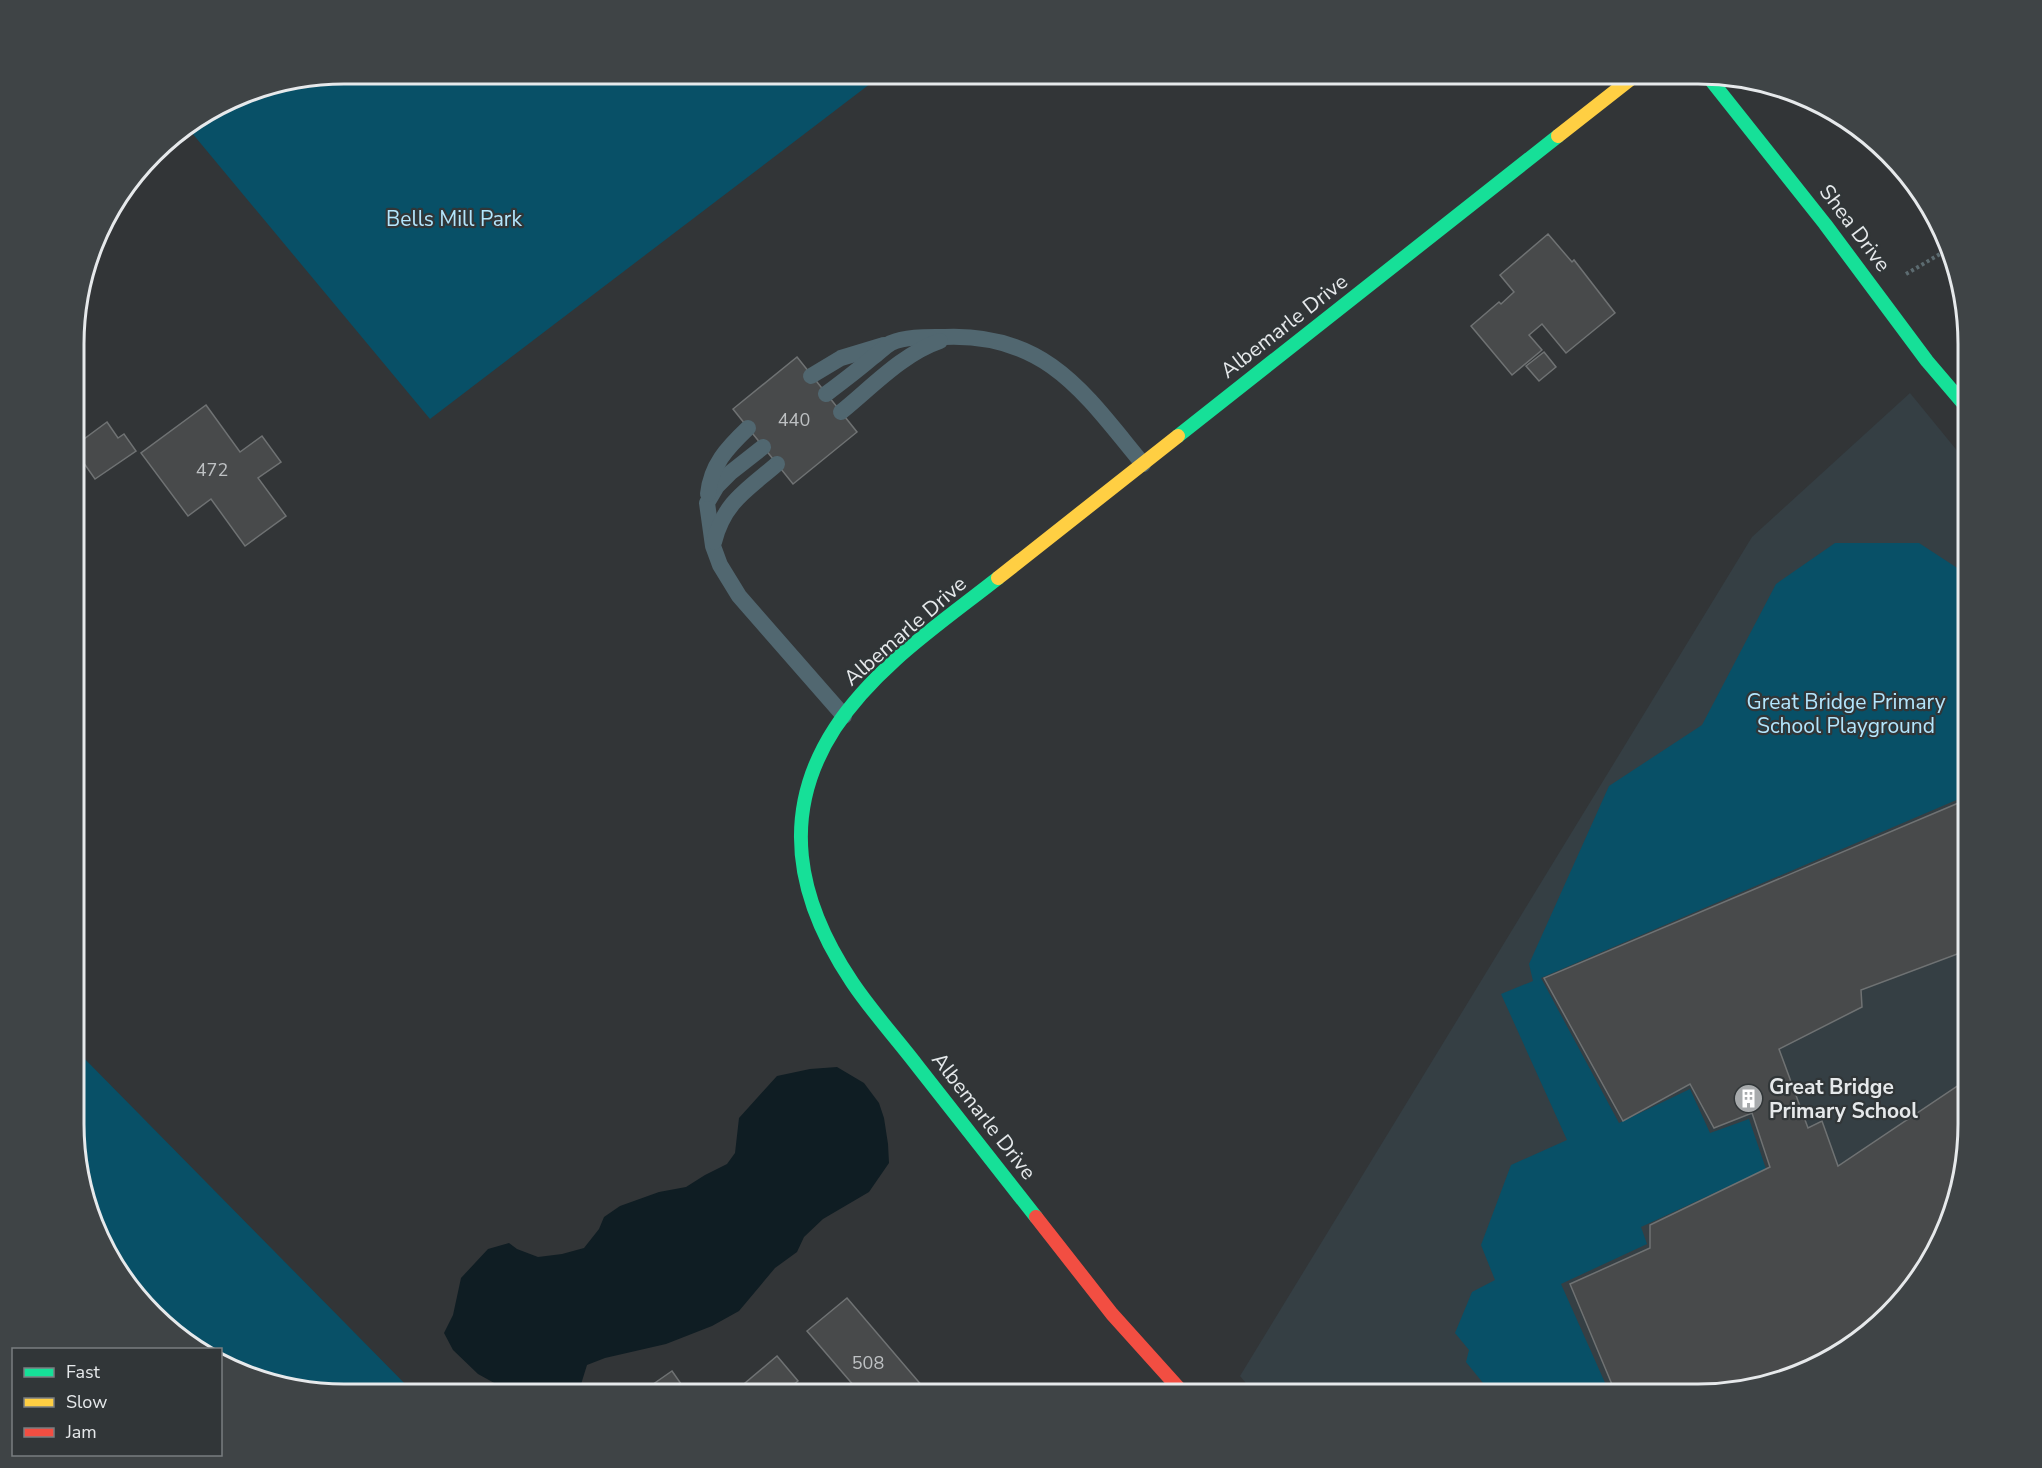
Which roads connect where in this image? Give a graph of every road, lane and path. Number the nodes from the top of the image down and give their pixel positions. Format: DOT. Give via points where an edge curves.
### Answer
graph roads {
  1 [pos="1624,84"];
  2 [pos="1715,85"];
  3 [pos="1941,253"];
  4 [pos="1901,278"];
  5 [pos="952,336"];
  6 [pos="891,343"];
  7 [pos="811,376"];
  8 [pos="826,394"];
  9 [pos="1958,399"];
  10 [pos="841,412"];
  11 [pos="748,428"];
  12 [pos="763,447"];
  13 [pos="777,464"];
  14 [pos="1143,464"];
  15 [pos="708,503"];
  16 [pos="713,546"];
  17 [pos="844,716"];
  18 [pos="1175,1384"];
  1 -- 14 [label="street, Albemarle Drive"];
  2 -- 9 [label="street, Shea Drive" via="1802,192"];
  3 -- 4 [label="path"];
  5 -- 6 [label="lane"];
  5 -- 10 [label="lane" via="918,351"];
  5 -- 14 [label="lane" via="1007,345 1038,356 1059,370"];
  6 -- 7 [label="lane" via="841,358"];
  6 -- 8 [label="lane"];
  11 -- 15 [label="lane" via="716,464"];
  12 -- 15 [label="lane" via="723,479"];
  13 -- 16 [label="lane" via="729,506"];
  14 -- 17 [label="street, Albemarle Drive" via="939,625 876,679"];
  15 -- 16 [label="lane"];
  16 -- 17 [label="lane" via="739,597"];
  17 -- 18 [label="street, Albemarle Drive" via="828,738 804,797 800,847 825,934 852,982 1112,1314"];
}
